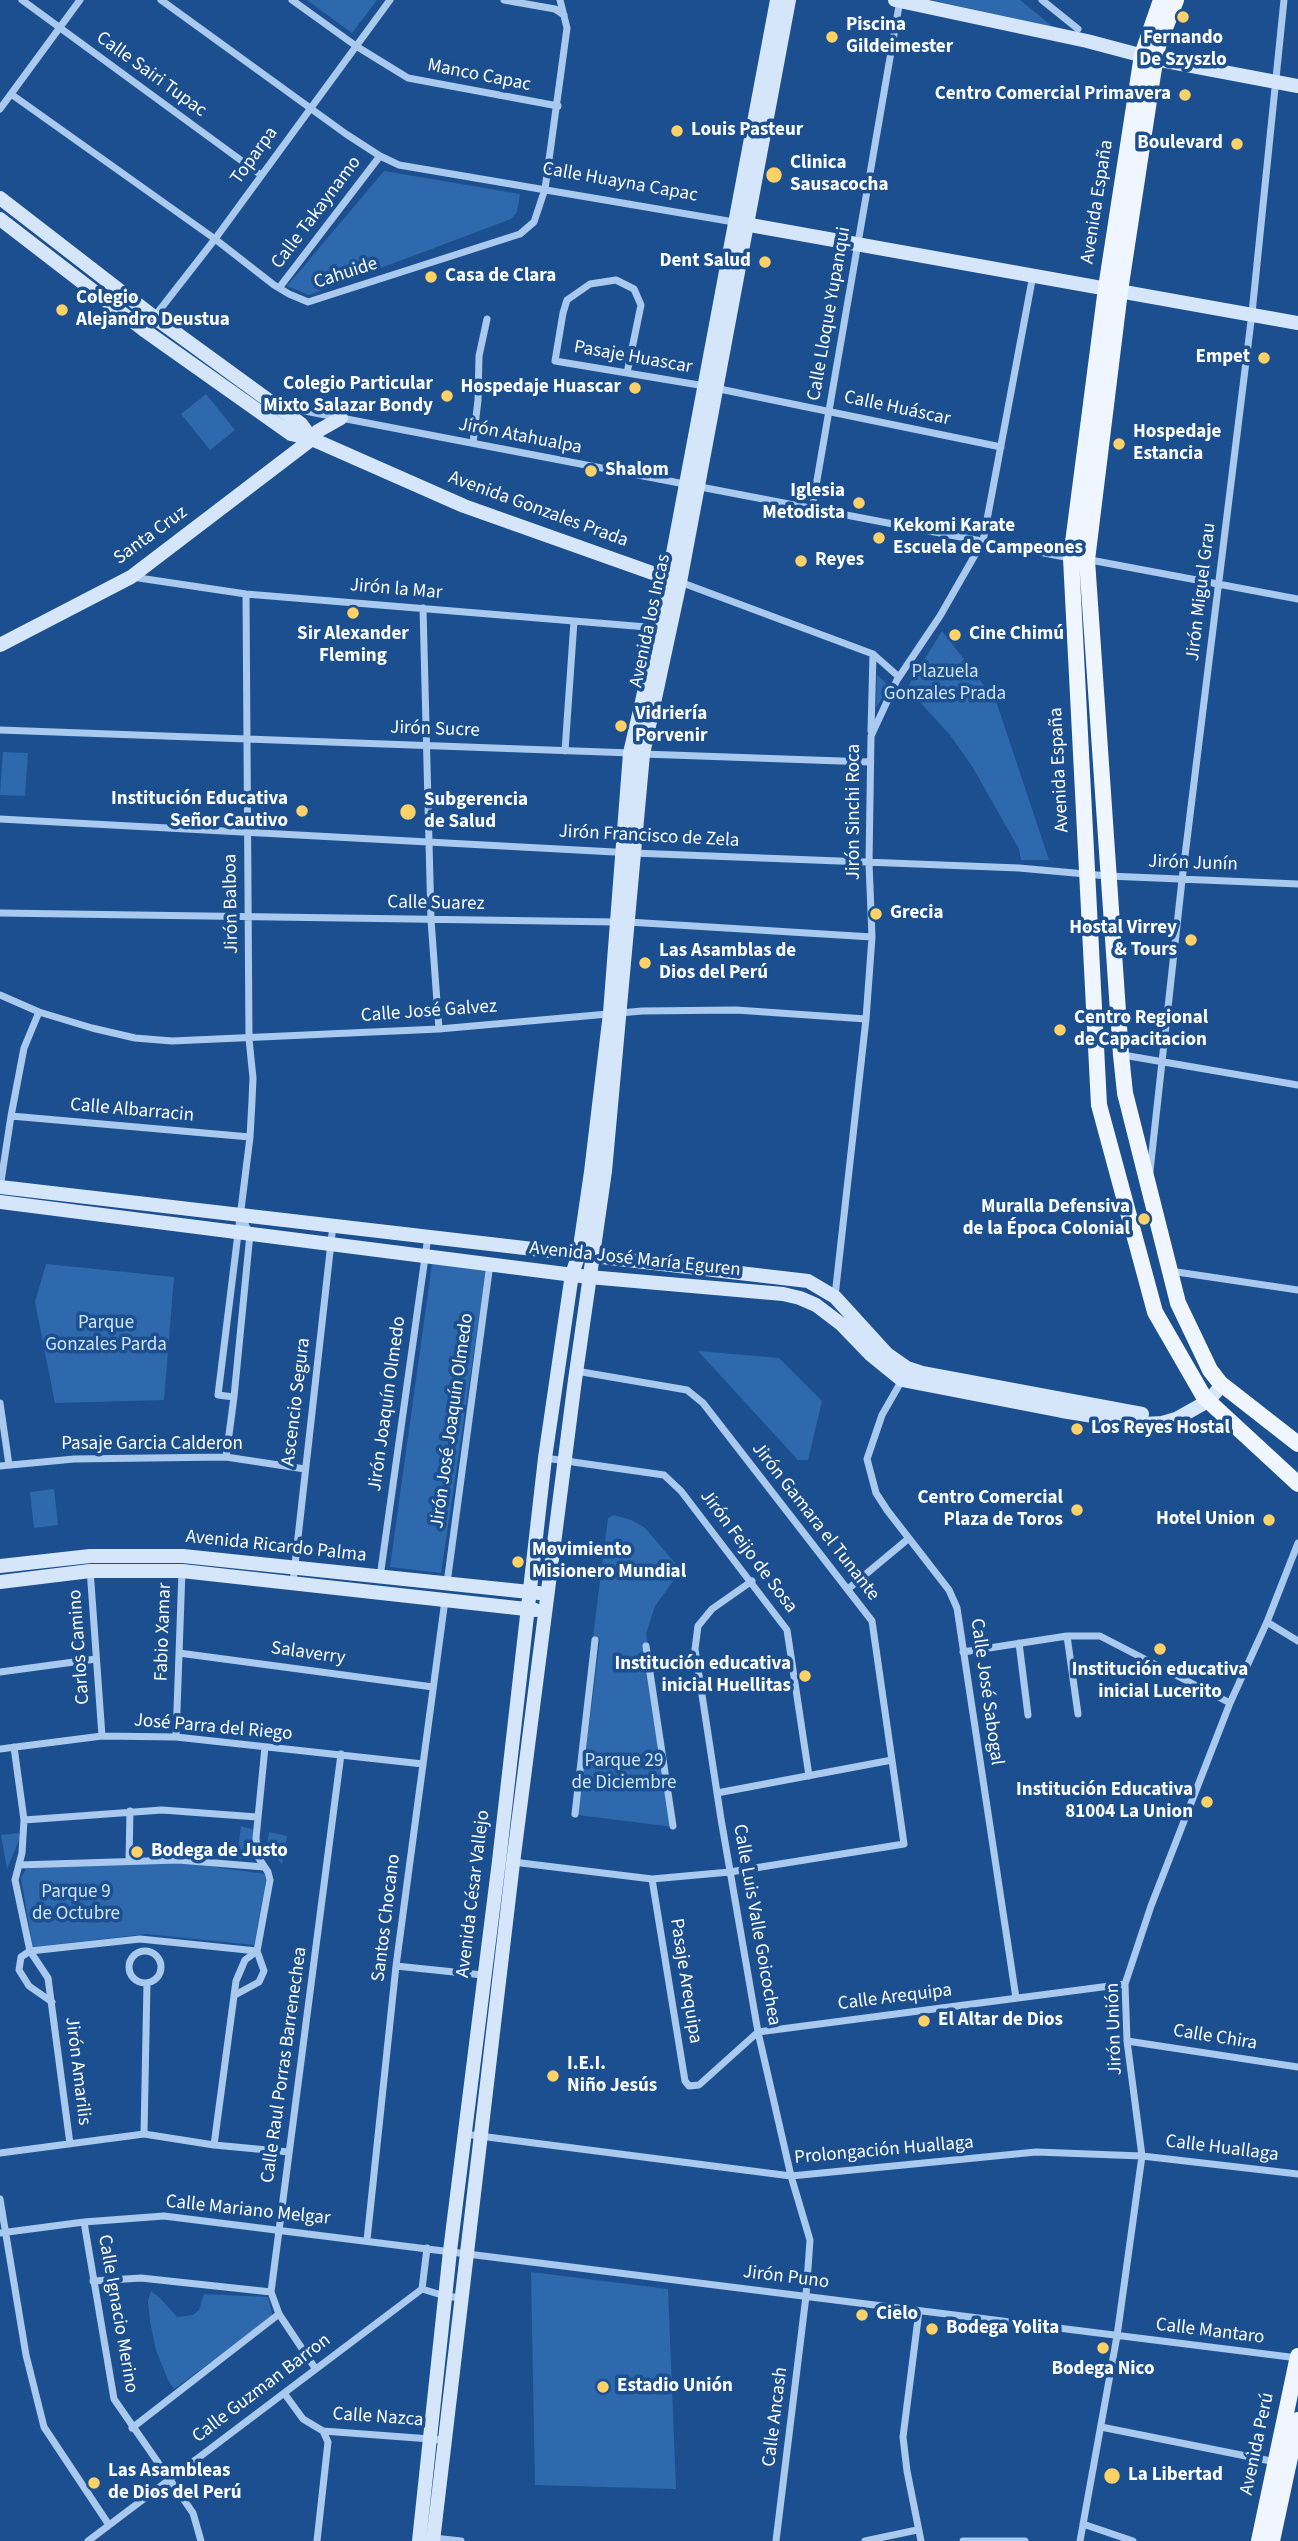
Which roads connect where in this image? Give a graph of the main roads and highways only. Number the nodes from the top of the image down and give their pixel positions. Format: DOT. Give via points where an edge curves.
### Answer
graph roads {
  1 [pos="777,0"];
  2 [pos="789,0"];
  3 [pos="899,0"];
  4 [pos="1161,0"];
  5 [pos="1176,0"];
  6 [pos="1148,57"];
  7 [pos="1298,86"];
  8 [pos="0,198"];
  9 [pos="0,219"];
  10 [pos="740,223"];
  11 [pos="1113,289"];
  12 [pos="1298,323"];
  13 [pos="341,418"];
  14 [pos="312,439"];
  15 [pos="1079,559"];
  16 [pos="674,580"];
  17 [pos="0,645"];
  18 [pos="637,753"];
  19 [pos="0,1188"];
  20 [pos="0,1202"];
  21 [pos="586,1255"];
  22 [pos="572,1274"];
  23 [pos="589,1277"];
  24 [pos="1178,1303"];
  25 [pos="1155,1312"];
  26 [pos="1219,1382"];
  27 [pos="1205,1396"];
  28 [pos="1298,1444"];
  29 [pos="1298,1484"];
  30 [pos="0,1566"];
  31 [pos="294,1575"];
  32 [pos="0,1582"];
  33 [pos="530,1592"];
  34 [pos="548,1593"];
  35 [pos="528,1609"];
  36 [pos="546,1611"];
  37 [pos="506,1862"];
  38 [pos="1298,2357"];
  39 [pos="1298,2420"];
  40 [pos="437,2439"];
  41 [pos="1287,2464"];
  42 [pos="429,2540"];
  43 [pos="1259,2541"];
  44 [pos="1272,2541"];
  1 -- 10 [label="main road, Avenida los Incas"];
  2 -- 10 [label="main road, Avenida los Incas"];
  3 -- 6 [label="main road"];
  4 -- 6 [label="main road, Avenida España"];
  5 -- 6 [label="main road, Avenida España" via="1158,46"];
  6 -- 7 [label="main road"];
  6 -- 11 [label="main road, Avenida España"];
  8 -- 14 [label="main road, Avenida Gonzales Prada" via="277,405"];
  9 -- 14 [label="main road, Avenida Gonzales Prada" via="144,330 291,434"];
  10 -- 11 [label="main road, Calle Huayna Capac"];
  10 -- 16 [label="main road, Avenida los Incas"];
  11 -- 12 [label="main road, Calle Huayna Capac"];
  11 -- 15 [label="main road, Avenida España"];
  13 -- 14 [label="main road, Santa Cruz"];
  14 -- 16 [label="main road, Avenida Gonzales Prada" via="464,506"];
  14 -- 17 [label="main road, Santa Cruz" via="131,577"];
  15 -- 24 [label="main road, Avenida España" via="1125,1093"];
  15 -- 25 [label="main road, Avenida España" via="1086,872 1099,1105"];
  16 -- 18 [label="main road, Avenida los Incas"];
  16 -- 18 [label="main road, Avenida los Incas" via="659,628"];
  18 -- 21 [label="main road, Avenida los Incas" via="605,1171"];
  19 -- 21 [label="main road, Avenida José María Eguren"];
  20 -- 22 [label="main road, Avenida José María Eguren"];
  21 -- 22 [label="main road, Avenida César Vallejo"];
  21 -- 23 [label="main road, Avenida César Vallejo"];
  21 -- 27 [label="main road, Avenida José María Eguren" via="808,1281 835,1297 887,1354 922,1373 1143,1414 1170,1412"];
  22 -- 23 [label="main road, Avenida José María Eguren"];
  22 -- 33 [label="main road, Avenida César Vallejo"];
  23 -- 27 [label="main road, Avenida José María Eguren" via="800,1298 842,1324 902,1380 1062,1411 1162,1423 1176,1419"];
  23 -- 34 [label="main road, Avenida César Vallejo"];
  24 -- 25 [label="main road" via="1174,1312 1164,1316"];
  24 -- 26 [label="main road, Avenida España"];
  25 -- 27 [label="main road, Avenida España"];
  26 -- 27 [label="main road, Avenida José María Eguren"];
  26 -- 28 [label="main road, Avenida España"];
  27 -- 29 [label="main road, Avenida España"];
  30 -- 31 [label="main road, Avenida Ricardo Palma" via="90,1556 183,1556"];
  31 -- 32 [label="main road, Avenida Ricardo Palma" via="90,1571"];
  31 -- 33 [label="main road, Avenida Ricardo Palma" via="380,1577"];
  31 -- 35 [label="main road, Avenida Ricardo Palma"];
  33 -- 34 [label="main road, Avenida Ricardo Palma"];
  33 -- 35 [label="main road, Avenida César Vallejo"];
  34 -- 36 [label="main road, Avenida César Vallejo"];
  35 -- 36 [label="main road, Avenida Ricardo Palma"];
  35 -- 37 [label="main road, Avenida César Vallejo"];
  36 -- 37 [label="main road, Avenida César Vallejo"];
  37 -- 40 [label="main road, Avenida César Vallejo" via="481,2136"];
  37 -- 40 [label="main road, Avenida César Vallejo" via="483,1975 450,2250"];
  38 -- 41 [label="main road, Avenida Perú"];
  39 -- 41 [label="main road, Avenida Perú"];
  40 -- 42 [label="main road, Avenida César Vallejo"];
  41 -- 43 [label="main road, Avenida Perú"];
  41 -- 44 [label="main road, Avenida Perú"];
}
